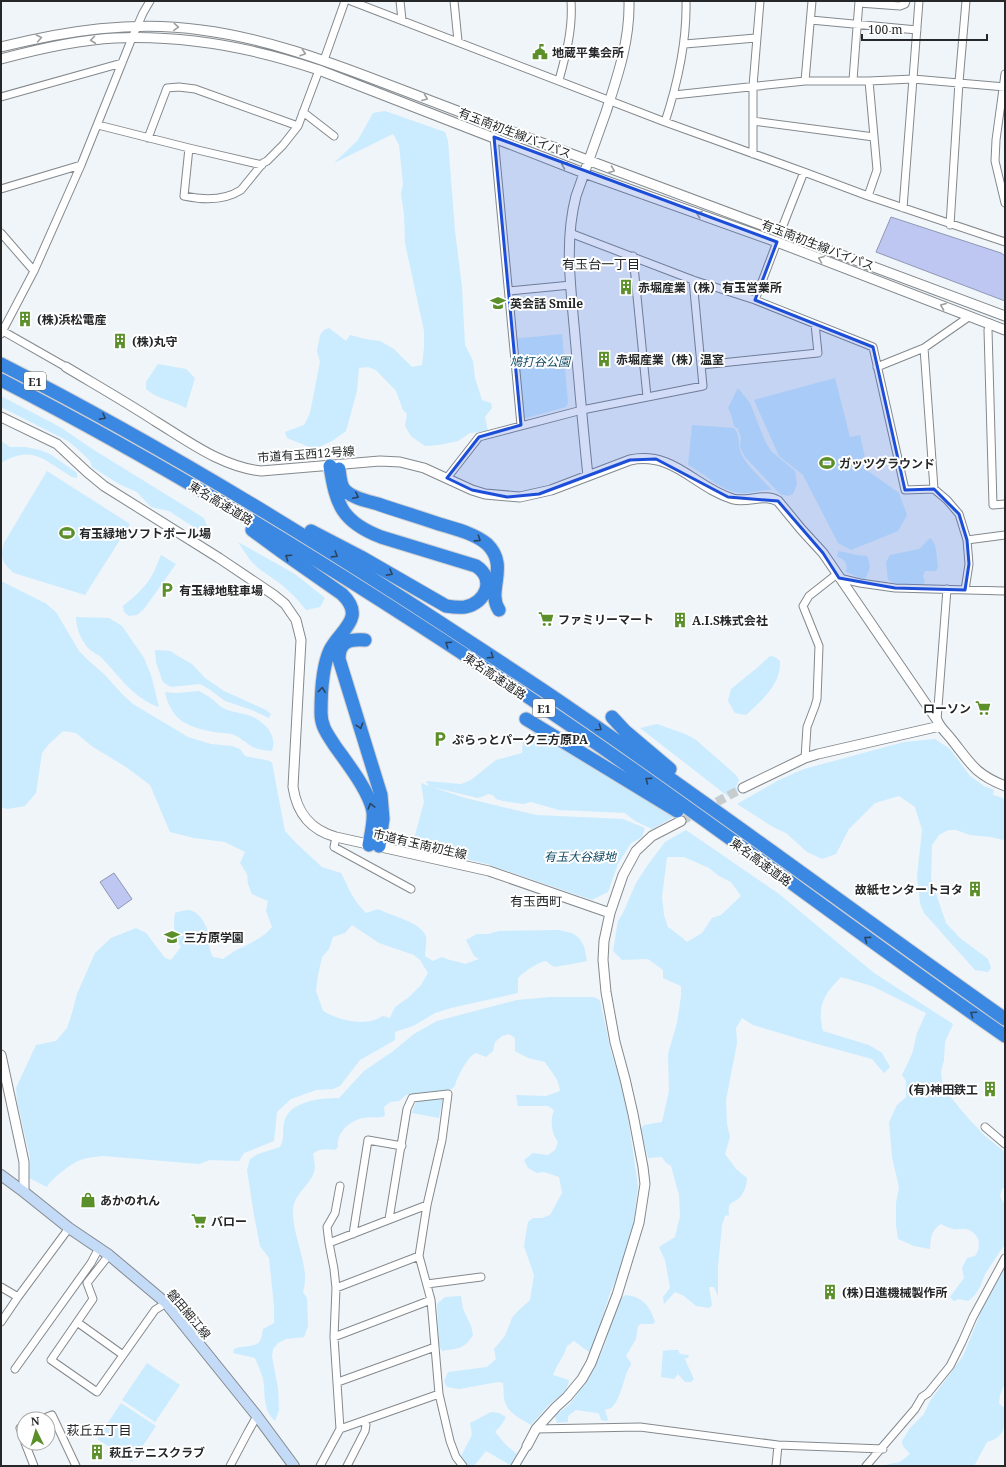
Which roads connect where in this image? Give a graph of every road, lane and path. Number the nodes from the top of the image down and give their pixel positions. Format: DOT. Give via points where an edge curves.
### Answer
graph roads {
  1 [pos="150,1"];
  2 [pos="345,1"];
  3 [pos="351,1"];
  4 [pos="400,1"];
  5 [pos="454,1"];
  6 [pos="571,1"];
  7 [pos="629,1"];
  8 [pos="686,1"];
  9 [pos="760,1"];
  10 [pos="812,1"];
  11 [pos="906,1"];
  12 [pos="919,1"];
  13 [pos="966,1"];
  14 [pos="859,2"];
  15 [pos="402,20"];
  16 [pos="811,20"];
  17 [pos="858,24"];
  18 [pos="137,27"];
  19 [pos="917,30"];
  20 [pos="132,38"];
  21 [pos="756,38"];
  22 [pos="458,41"];
  23 [pos="685,44"];
  24 [pos="1,48"];
  25 [pos="1,59"];
  26 [pos="324,60"];
  27 [pos="122,63"];
  28 [pos="319,70"];
  29 [pos="1005,74"];
  30 [pos="913,79"];
  31 [pos="559,80"];
  32 [pos="853,80"];
  33 [pos="805,81"];
  34 [pos="869,81"];
  35 [pos="959,82"];
  36 [pos="753,86"];
  37 [pos="1004,86"];
  38 [pos="674,95"];
  39 [pos="1,97"];
  40 [pos="610,100"];
  41 [pos="303,112"];
  42 [pos="753,120"];
  43 [pos="665,122"];
  44 [pos="98,125"];
  45 [pos="298,126"];
  46 [pos="334,136"];
  47 [pos="494,137"];
  48 [pos="874,137"];
  49 [pos="148,138"];
  50 [pos="189,148"];
  51 [pos="753,154"];
  52 [pos="589,161"];
  53 [pos="82,165"];
  54 [pos="262,165"];
  55 [pos="804,172"];
  56 [pos="584,173"];
  57 [pos="1,189"];
  58 [pos="868,196"];
  59 [pos="1005,203"];
  60 [pos="904,208"];
  61 [pos="950,225"];
  62 [pos="570,232"];
  63 [pos="780,232"];
  64 [pos="1,233"];
  65 [pos="777,242"];
  66 [pos="1005,242"];
  67 [pos="633,256"];
  68 [pos="34,271"];
  69 [pos="693,280"];
  70 [pos="571,285"];
  71 [pos="509,291"];
  72 [pos="755,300"];
  73 [pos="970,316"];
  74 [pos="1005,316"];
  75 [pos="990,323"];
  76 [pos="815,324"];
  77 [pos="1005,330"];
  78 [pos="1,332"];
  79 [pos="924,348"];
  80 [pos="1,364"];
  81 [pos="702,365"];
  82 [pos="66,367"];
  83 [pos="877,367"];
  84 [pos="1,380"];
  85 [pos="647,397"];
  86 [pos="582,410"];
  87 [pos="1,417"];
  88 [pos="521,425"];
  89 [pos="334,466"];
  90 [pos="588,476"];
  91 [pos="207,477"];
  92 [pos="447,478"];
  93 [pos="934,489"];
  94 [pos="199,490"];
  95 [pos="1005,504"];
  96 [pos="1005,535"];
  97 [pos="967,540"];
  98 [pos="838,576"];
  99 [pos="947,590"];
  100 [pos="965,590"];
  101 [pos="1005,592"];
  102 [pos="500,610"];
  103 [pos="365,640"];
  104 [pos="612,717"];
  105 [pos="526,719"];
  106 [pos="938,723"];
  107 [pos="805,758"];
  108 [pos="1005,786"];
  109 [pos="743,788"];
  110 [pos="681,821"];
  111 [pos="336,837"];
  112 [pos="752,837"];
  113 [pos="374,845"];
  114 [pos="764,864"];
  115 [pos="411,889"];
  116 [pos="610,913"];
  117 [pos="1005,1019"];
  118 [pos="1005,1036"];
  119 [pos="1,1055"];
  120 [pos="985,1127"];
  121 [pos="1005,1144"];
  122 [pos="402,1146"];
  123 [pos="1,1175"];
  124 [pos="340,1186"];
  125 [pos="24,1192"];
  126 [pos="427,1206"];
  127 [pos="389,1219"];
  128 [pos="69,1228"];
  129 [pos="353,1234"];
  130 [pos="328,1243"];
  131 [pos="99,1248"];
  132 [pos="108,1255"];
  133 [pos="419,1256"];
  134 [pos="1005,1258"];
  135 [pos="482,1277"];
  136 [pos="427,1284"];
  137 [pos="1,1286"];
  138 [pos="336,1288"];
  139 [pos="18,1297"];
  140 [pos="431,1300"];
  141 [pos="166,1303"];
  142 [pos="1,1322"];
  143 [pos="77,1322"];
  144 [pos="334,1337"];
  145 [pos="435,1347"];
  146 [pos="123,1354"];
  147 [pos="15,1369"];
  148 [pos="338,1382"];
  149 [pos="439,1394"];
  150 [pos="258,1416"];
  151 [pos="364,1421"];
  152 [pos="56,1424"];
  153 [pos="340,1429"];
  154 [pos="536,1429"];
  155 [pos="778,1445"];
  156 [pos="527,1446"];
  157 [pos="882,1449"];
  158 [pos="28,1451"];
  159 [pos="34,1466"];
  160 [pos="76,1466"];
  161 [pos="230,1466"];
  162 [pos="294,1466"];
  163 [pos="320,1466"];
  164 [pos="347,1466"];
  165 [pos="463,1466"];
  166 [pos="515,1466"];
  167 [pos="776,1466"];
  168 [pos="866,1466"];
  1 -- 18 [label="street"];
  2 -- 26 [label="street"];
  3 -- 15 [label="street"];
  4 -- 15 [label="street"];
  5 -- 22 [label="street"];
  6 -- 31 [label="street" via="567,49"];
  7 -- 40 [label="street" via="624,57"];
  8 -- 23 [label="street"];
  9 -- 21 [label="street"];
  10 -- 16 [label="street"];
  11 -- 14 [label="street" via="900,6"];
  12 -- 19 [label="street"];
  13 -- 35 [label="street"];
  14 -- 17 [label="street"];
  15 -- 22 [label="street"];
  16 -- 17 [label="street"];
  16 -- 33 [label="street"];
  17 -- 19 [label="street"];
  17 -- 32 [label="street"];
  18 -- 20 [label="street"];
  24 -- 18 [label="street, 有玉南初生線バイパス, one-way" via="79,31"];
  18 -- 26 [label="street, 有玉南初生線バイパス, one-way" via="174,27 222,33 264,42"];
  19 -- 30 [label="street"];
  20 -- 25 [label="street, 有玉南初生線バイパス, one-way" via="68,44"];
  20 -- 27 [label="street"];
  20 -- 28 [label="street, 有玉南初生線バイパス" via="198,42 260,52"];
  21 -- 23 [label="street"];
  21 -- 36 [label="street"];
  22 -- 31 [label="street"];
  23 -- 38 [label="street"];
  26 -- 52 [label="street, 有玉南初生線バイパス, one-way"];
  27 -- 39 [label="street"];
  27 -- 44 [label="street"];
  28 -- 41 [label="street"];
  28 -- 47 [label="street, 有玉南初生線バイパス"];
  29 -- 37 [label="street"];
  30 -- 34 [label="street"];
  30 -- 35 [label="street"];
  30 -- 60 [label="street"];
  31 -- 40 [label="street"];
  32 -- 33 [label="street"];
  32 -- 34 [label="street"];
  33 -- 36 [label="street"];
  34 -- 48 [label="street"];
  35 -- 37 [label="street"];
  35 -- 61 [label="street"];
  36 -- 38 [label="street"];
  36 -- 42 [label="street"];
  37 -- 59 [label="street" via="995,161"];
  38 -- 43 [label="street"];
  40 -- 43 [label="street"];
  40 -- 52 [label="street"];
  41 -- 45 [label="street"];
  41 -- 46 [label="street"];
  42 -- 48 [label="street"];
  42 -- 51 [label="street"];
  43 -- 51 [label="street"];
  44 -- 49 [label="street"];
  44 -- 53 [label="street"];
  45 -- 49 [label="street" via="195,89 173,87 167,88"];
  45 -- 54 [label="street"];
  56 -- 47 [label="street, 有玉南初生線バイパス, one-way"];
  47 -- 71 [label="street"];
  48 -- 58 [label="street" via="877,170"];
  49 -- 50 [label="street"];
  50 -- 54 [label="street"];
  50 -- 54 [label="street" via="184,196 215,199 230,196 241,190"];
  51 -- 55 [label="street"];
  52 -- 56 [label="street"];
  52 -- 63 [label="street, 有玉南初生線バイパス, one-way"];
  53 -- 57 [label="street"];
  53 -- 68 [label="street"];
  55 -- 58 [label="street"];
  55 -- 63 [label="street"];
  56 -- 62 [label="street" via="571,214"];
  65 -- 56 [label="street, 有玉南初生線バイパス, one-way"];
  58 -- 60 [label="street"];
  60 -- 61 [label="street"];
  61 -- 66 [label="street"];
  62 -- 67 [label="street"];
  62 -- 70 [label="street"];
  63 -- 74 [label="street, 有玉南初生線バイパス"];
  64 -- 68 [label="street"];
  65 -- 72 [label="street"];
  73 -- 65 [label="street, 有玉南初生線バイパス, one-way"];
  67 -- 69 [label="street"];
  67 -- 85 [label="street"];
  68 -- 78 [label="street"];
  69 -- 72 [label="street"];
  69 -- 81 [label="street"];
  70 -- 71 [label="street"];
  70 -- 86 [label="street"];
  71 -- 88 [label="street"];
  72 -- 76 [label="street"];
  73 -- 75 [label="street, 有玉南初生線バイパス"];
  73 -- 79 [label="street"];
  75 -- 77 [label="street, 有玉南初生線バイパス"];
  75 -- 95 [label="street" via="988,330 993,505"];
  76 -- 81 [label="street" via="818,353"];
  76 -- 83 [label="street" via="873,347"];
  78 -- 82 [label="street"];
  79 -- 83 [label="street"];
  79 -- 93 [label="street"];
  80 -- 91 [label="highway, 東名高速道路 / E1, one-way" via="69,398"];
  81 -- 85 [label="street" via="703,386"];
  82 -- 89 [label="street, 市道有玉西12号線" via="229,464 262,471"];
  83 -- 93 [label="street" via="906,490"];
  84 -- 94 [label="highway, 東名高速道路 / E1" via="110,438"];
  85 -- 86 [label="street"];
  86 -- 88 [label="street"];
  86 -- 90 [label="street"];
  87 -- 111 [label="street, 市道有玉南初生線" via="57,444 104,486 219,558 285,604 296,620 301,640 293,787 297,806 302,815 317,829"];
  88 -- 92 [label="street" via="479,437"];
  91 -- 89 [label="highway, one-way" via="361,557 446,606 466,607 482,596 488,583 482,570 476,566 381,537 356,525 342,510 337,500"];
  89 -- 92 [label="street, 市道有玉西12号線" via="380,461 400,462 424,468"];
  89 -- 102 [label="highway, one-way" via="344,490 352,495 472,535 488,545 498,570 495,595"];
  90 -- 92 [label="street, 市道有玉西12号線" via="545,492 520,497 485,494"];
  90 -- 98 [label="street, 市道有玉西12号線" via="630,460 649,458 665,462 736,500 773,498 824,554"];
  91 -- 112 [label="highway, 東名高速道路 / E1, one-way" via="427,613 576,712"];
  93 -- 97 [label="street" via="959,514"];
  113 -- 94 [label="highway, one-way" via="371,803 327,734 322,721 321,702 326,665 330,650 351,622 349,600"];
  114 -- 94 [label="highway, 東名高速道路 / E1, one-way" via="567,724 420,626"];
  96 -- 97 [label="street"];
  97 -- 100 [label="street" via="969,564"];
  98 -- 99 [label="street" via="860,583 895,588"];
  98 -- 106 [label="street"];
  98 -- 107 [label="street" via="809,596 803,606 818,641 819,651 817,699 807,727"];
  99 -- 100 [label="street"];
  99 -- 106 [label="street"];
  100 -- 101 [label="street"];
  103 -- 113 [label="highway, one-way" via="354,639 344,644 339,659 381,796 383,819"];
  104 -- 112 [label="highway" via="625,731"];
  105 -- 114 [label="highway"];
  106 -- 107 [label="street"];
  106 -- 108 [label="street" via="970,764 980,773"];
  107 -- 109 [label="street"];
  110 -- 116 [label="street" via="652,836 636,851 628,864"];
  111 -- 113 [label="street, 市道有玉南初生線"];
  111 -- 115 [label="street" via="334,847"];
  112 -- 117 [label="highway, 東名高速道路 / E1"];
  113 -- 116 [label="street, 市道有玉南初生線" via="488,871"];
  118 -- 114 [label="highway, 東名高速道路 / E1, one-way"];
  116 -- 154 [label="street" via="604,952 606,992 639,1145 645,1184 642,1205 625,1272 591,1363 567,1397"];
  119 -- 125 [label="street" via="24,1162"];
  120 -- 121 [label="street"];
  122 -- 126 [label="street" via="412,1098 448,1094 442,1140"];
  122 -- 127 [label="street"];
  122 -- 129 [label="street" via="368,1140"];
  123 -- 125 [label="main road, 磐田細江線"];
  124 -- 130 [label="street" via="335,1213 327,1227"];
  125 -- 128 [label="main road, 磐田細江線"];
  126 -- 127 [label="street"];
  126 -- 133 [label="street"];
  127 -- 129 [label="street"];
  128 -- 131 [label="main road, 磐田細江線"];
  128 -- 139 [label="street"];
  129 -- 130 [label="street"];
  130 -- 138 [label="street"];
  131 -- 132 [label="main road, 磐田細江線"];
  131 -- 147 [label="street"];
  132 -- 141 [label="main road, 磐田細江線"];
  132 -- 143 [label="street" via="87,1283 93,1299"];
  133 -- 136 [label="street"];
  133 -- 138 [label="street"];
  134 -- 157 [label="street" via="972,1317 950,1366 922,1397"];
  135 -- 136 [label="street"];
  136 -- 140 [label="street"];
  137 -- 139 [label="street"];
  138 -- 144 [label="street"];
  139 -- 142 [label="street"];
  140 -- 144 [label="street"];
  140 -- 145 [label="street"];
  141 -- 146 [label="street" via="155,1310"];
  141 -- 150 [label="main road, 磐田細江線"];
  143 -- 146 [label="street"];
  143 -- 146 [label="street" via="51,1360 97,1392"];
  144 -- 148 [label="street"];
  145 -- 148 [label="street"];
  145 -- 149 [label="street"];
  148 -- 153 [label="street"];
  149 -- 151 [label="street"];
  149 -- 165 [label="street" via="450,1441"];
  150 -- 161 [label="street"];
  150 -- 162 [label="main road, 磐田細江線"];
  151 -- 153 [label="street"];
  151 -- 164 [label="street" via="365,1431"];
  152 -- 160 [label="street"];
  153 -- 163 [label="street"];
  154 -- 155 [label="street" via="640,1427"];
  154 -- 156 [label="street"];
  155 -- 157 [label="street"];
  155 -- 167 [label="street"];
  156 -- 166 [label="street"];
  157 -- 168 [label="street"];
  158 -- 159 [label="street"];
}
